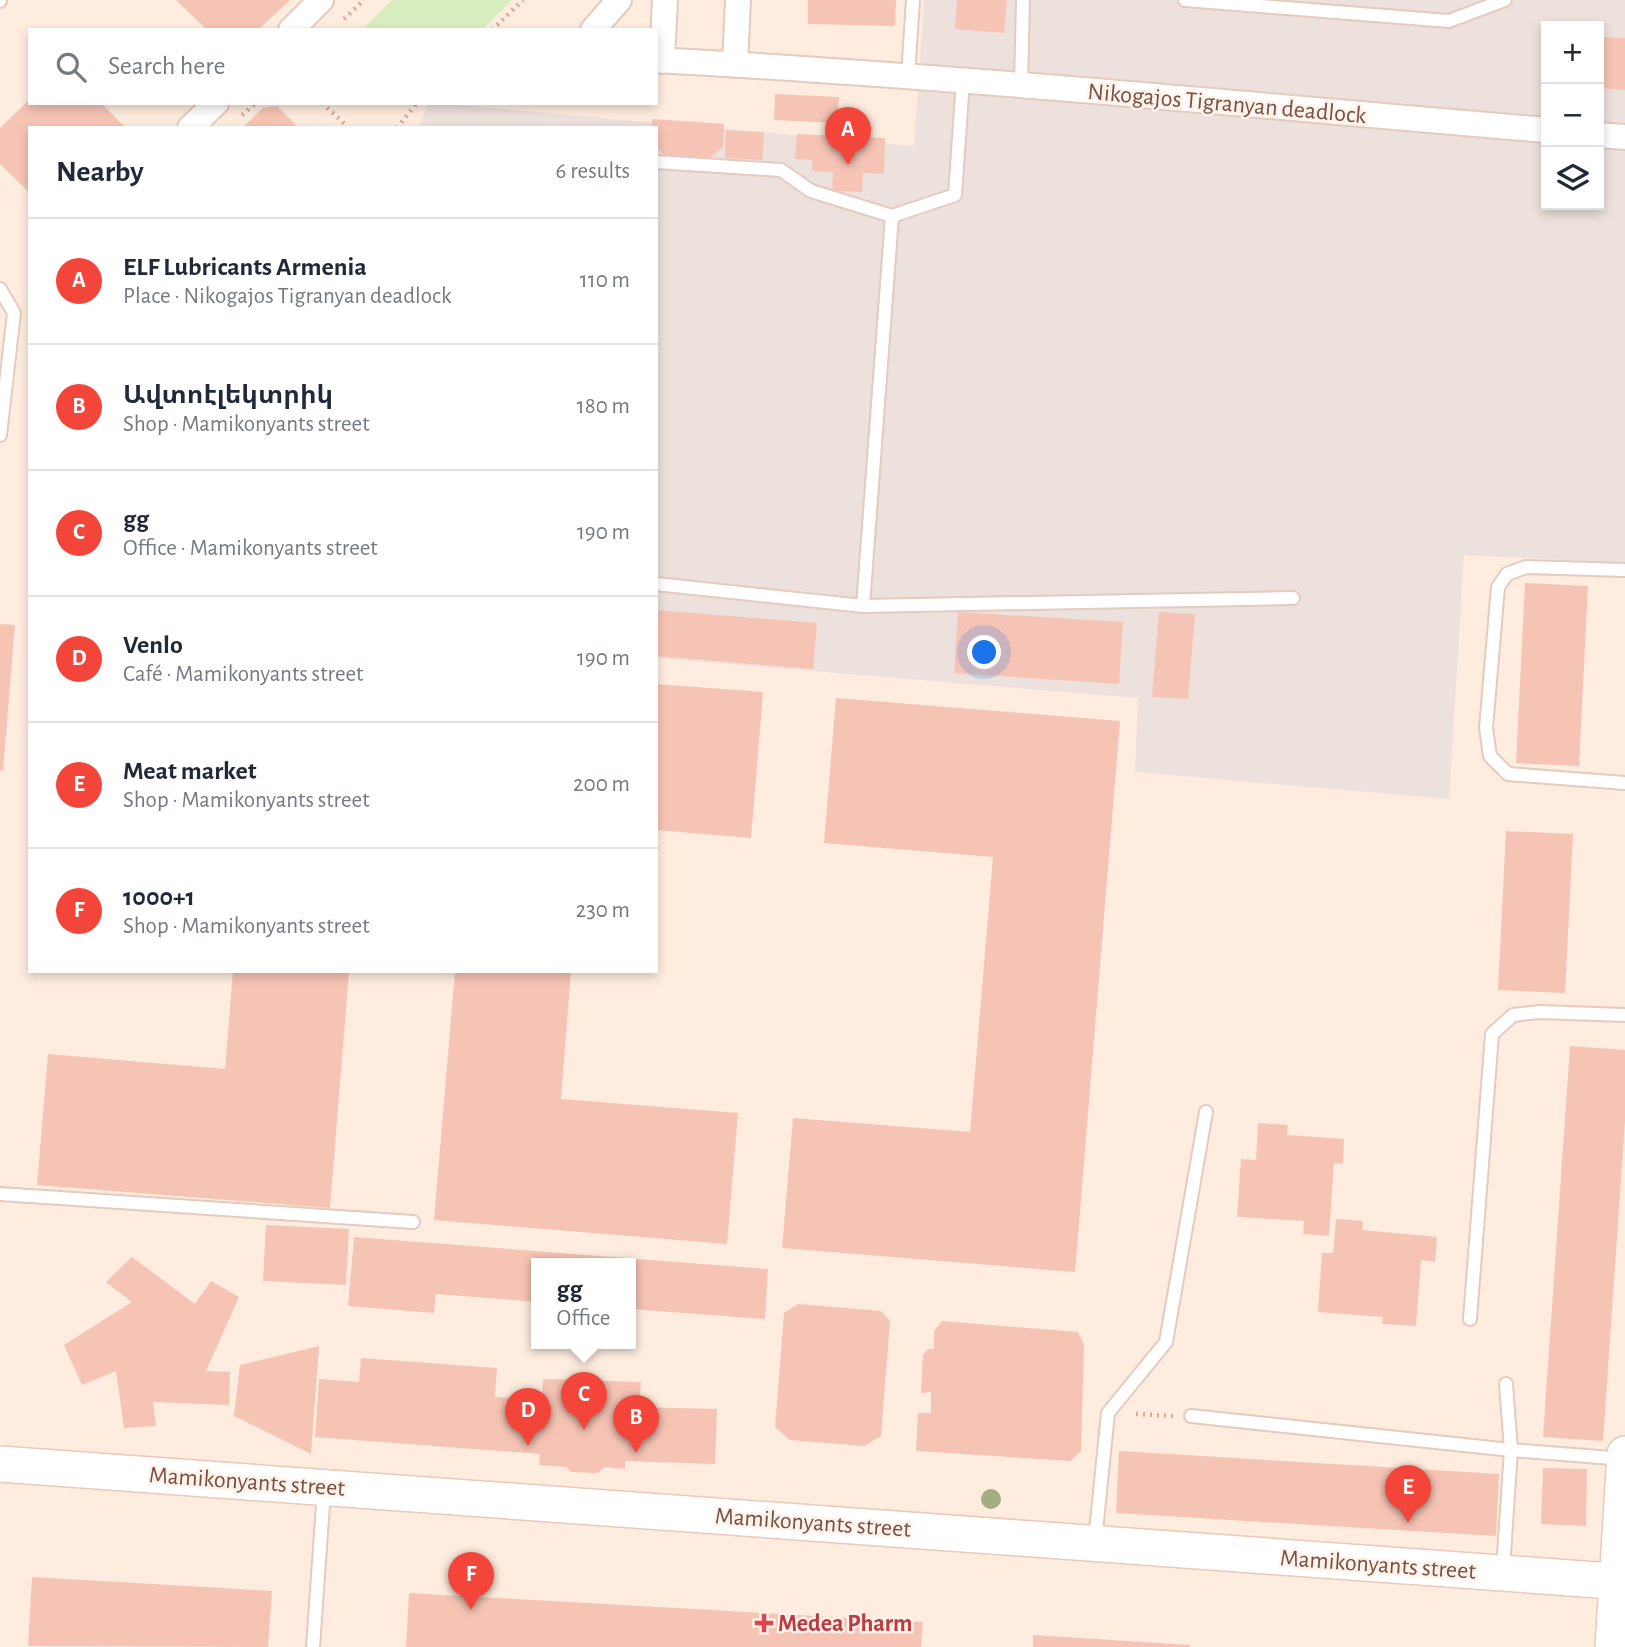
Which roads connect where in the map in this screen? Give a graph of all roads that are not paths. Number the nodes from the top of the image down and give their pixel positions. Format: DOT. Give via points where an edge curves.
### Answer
graph roads {
  1 [pos="321,0"];
  2 [pos="620,0"];
  3 [pos="665,0"];
  4 [pos="738,0"];
  5 [pos="913,0"];
  6 [pos="1023,0"];
  7 [pos="1185,0"];
  8 [pos="1505,0"];
  9 [pos="293,28"];
  10 [pos="595,28"];
  11 [pos="659,60"];
  12 [pos="735,64"];
  13 [pos="908,76"];
  14 [pos="962,80"];
  15 [pos="1021,85"];
  16 [pos="214,105"];
  17 [pos="192,126"];
  18 [pos="1541,130"];
  19 [pos="1604,135"];
  20 [pos="1625,137"];
  21 [pos="658,162"];
  22 [pos="892,216"];
  23 [pos="0,289"];
  24 [pos="0,435"];
  25 [pos="1625,570"];
  26 [pos="658,584"];
  27 [pos="1293,597"];
  28 [pos="863,606"];
  29 [pos="1625,783"];
  30 [pos="1625,1015"];
  31 [pos="1206,1112"];
  32 [pos="0,1194"];
  33 [pos="413,1222"];
  34 [pos="1470,1320"];
  35 [pos="1506,1384"];
  36 [pos="1191,1416"];
  37 [pos="1511,1450"];
  38 [pos="1625,1457"];
  39 [pos="0,1464"];
  40 [pos="0,1480"];
  41 [pos="323,1495"];
  42 [pos="1095,1551"];
  43 [pos="1502,1573"];
  44 [pos="1621,1589"];
  45 [pos="313,1647"];
  46 [pos="1612,1647"];
  1 -- 9 [label="street"];
  2 -- 10 [label="street"];
  3 -- 11 [label="street"];
  4 -- 12 [label="street"];
  5 -- 13 [label="lane"];
  6 -- 15 [label="lane"];
  7 -- 8 [label="lane" via="1449,21"];
  11 -- 12 [label="street, Nikogajos Tigranyan deadlock"];
  12 -- 13 [label="street, Nikogajos Tigranyan deadlock"];
  13 -- 14 [label="street, Nikogajos Tigranyan deadlock"];
  14 -- 15 [label="street, Nikogajos Tigranyan deadlock"];
  14 -- 22 [label="lane" via="955,195"];
  15 -- 18 [label="street, Nikogajos Tigranyan deadlock"];
  16 -- 17 [label="street"];
  19 -- 20 [label="street"];
  21 -- 22 [label="lane" via="781,170 811,191"];
  22 -- 28 [label="lane"];
  23 -- 24 [label="lane" via="13,313"];
  25 -- 29 [label="lane" via="1526,567 1507,575 1498,587 1486,728 1490,756 1508,774"];
  26 -- 28 [label="lane"];
  27 -- 28 [label="lane"];
  30 -- 34 [label="lane" via="1513,1015 1492,1034"];
  31 -- 42 [label="lane" via="1166,1342 1108,1413"];
  32 -- 33 [label="lane"];
  35 -- 37 [label="lane"];
  36 -- 37 [label="lane"];
  37 -- 38 [label="lane"];
  37 -- 43 [label="lane"];
  38 -- 44 [label="street"];
  39 -- 41 [label="street, Mamikonyants street"];
  40 -- 41 [label="street, Mamikonyants street"];
  41 -- 42 [label="street, Mamikonyants street"];
  41 -- 45 [label="lane"];
  42 -- 43 [label="street, Mamikonyants street"];
  42 -- 44 [label="street, Mamikonyants street"];
  43 -- 44 [label="street, Mamikonyants street"];
  44 -- 46 [label="street"];
}
